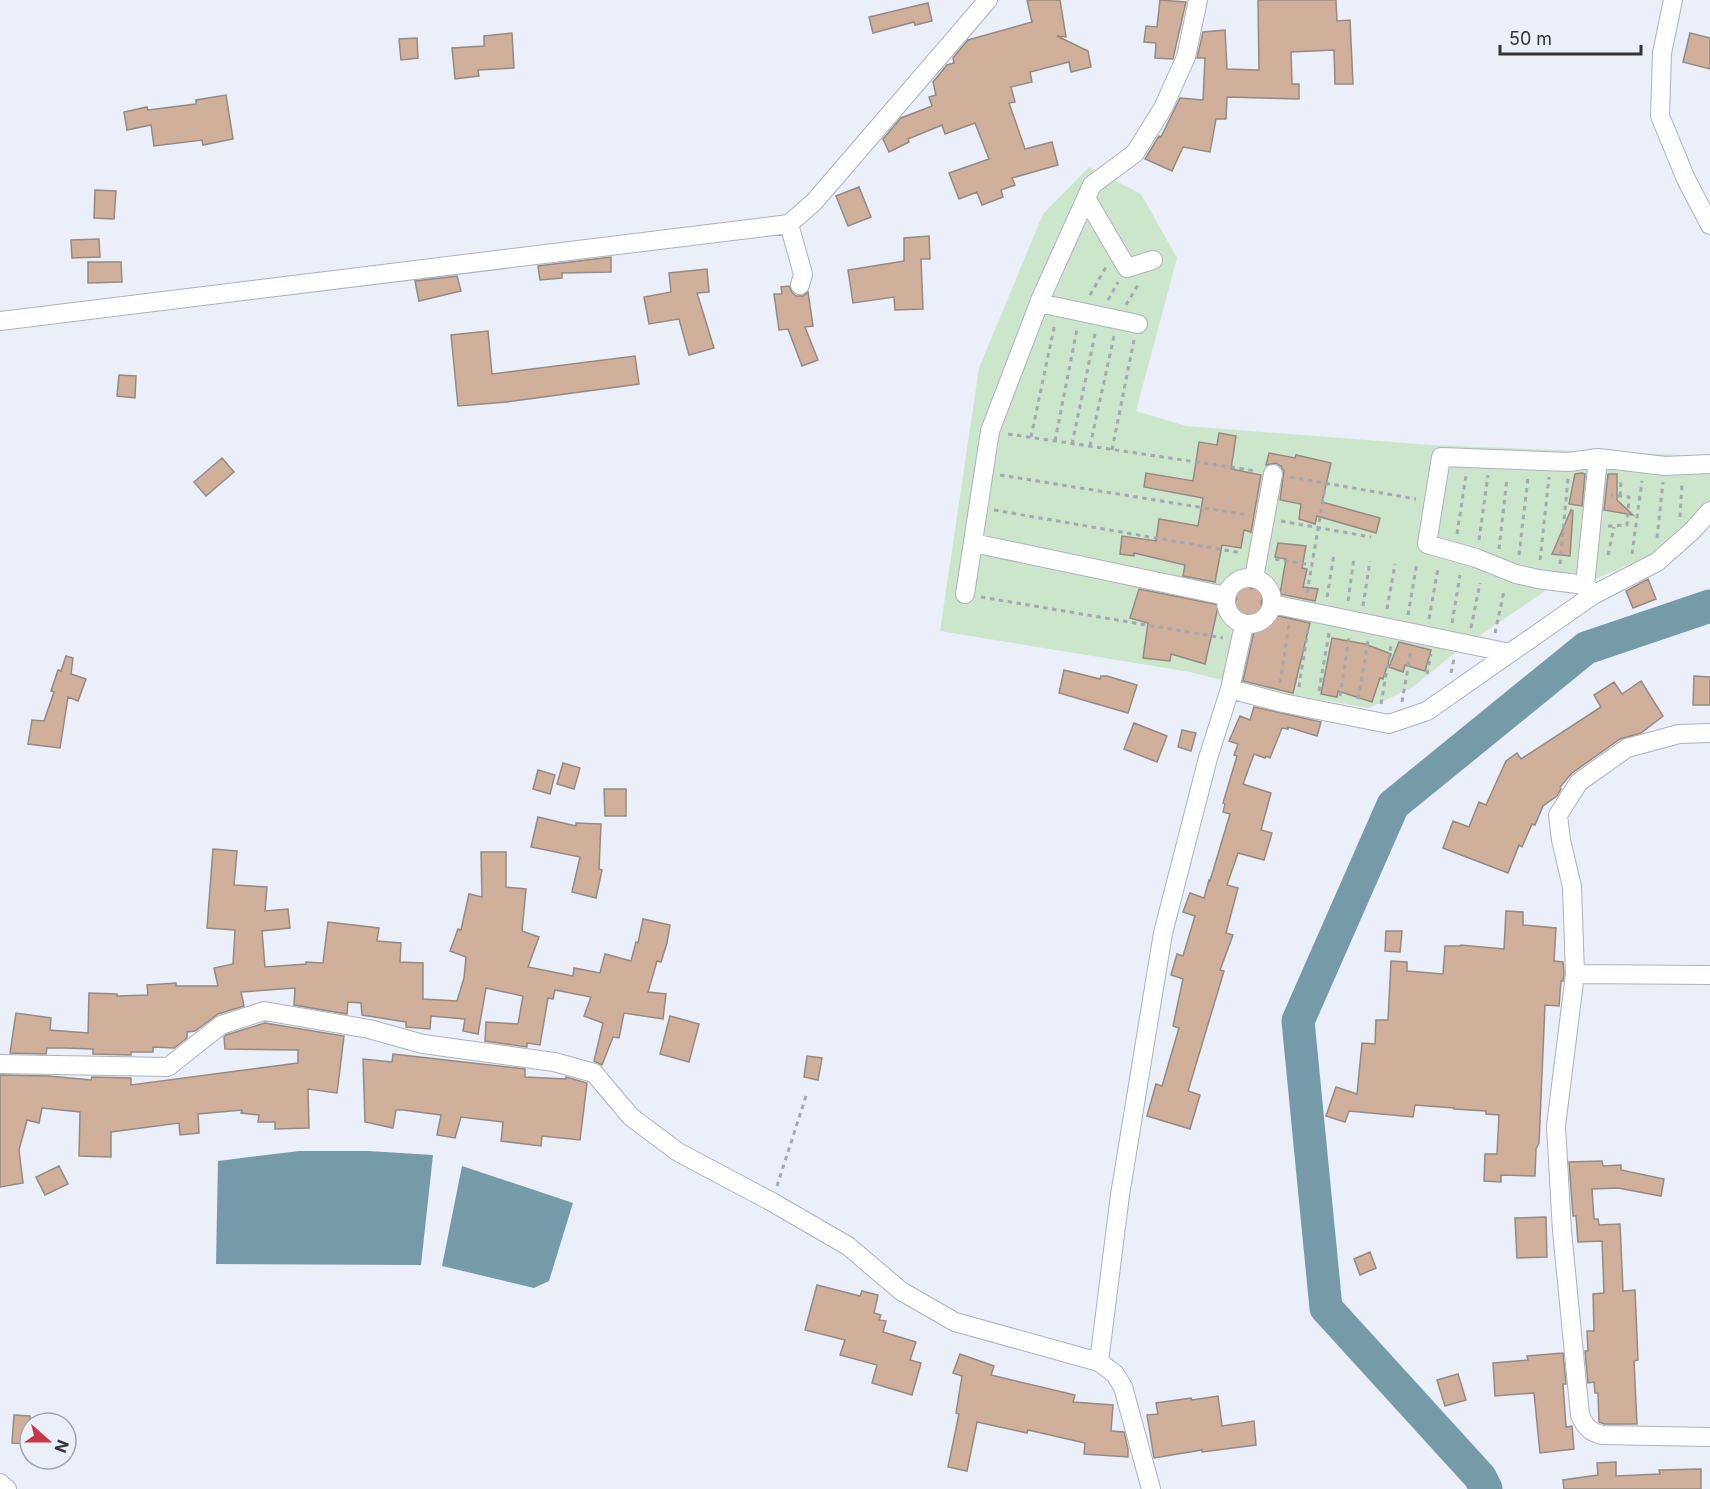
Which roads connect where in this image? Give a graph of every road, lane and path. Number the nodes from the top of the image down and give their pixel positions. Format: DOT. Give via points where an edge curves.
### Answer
graph roads {
  1 [pos="988,0"];
  2 [pos="1198,0"];
  3 [pos="1673,0"];
  4 [pos="1086,198"];
  5 [pos="789,224"];
  6 [pos="1710,225"];
  7 [pos="1116,250"];
  8 [pos="1153,260"];
  9 [pos="1127,268"];
  10 [pos="800,285"];
  11 [pos="1039,303"];
  12 [pos="1058,307"];
  13 [pos="1080,312"];
  14 [pos="1099,316"];
  15 [pos="1118,320"];
  16 [pos="0,321"];
  17 [pos="1138,324"];
  18 [pos="990,431"];
  19 [pos="1031,437"];
  20 [pos="1055,441"];
  21 [pos="1072,444"];
  22 [pos="1090,446"];
  23 [pos="1112,450"];
  24 [pos="1509,458"];
  25 [pos="1598,458"];
  26 [pos="1468,459"];
  27 [pos="1490,459"];
  28 [pos="1530,461"];
  29 [pos="1551,461"];
  30 [pos="1569,462"];
  31 [pos="1644,464"];
  32 [pos="1710,464"];
  33 [pos="1683,465"];
  34 [pos="1665,466"];
  35 [pos="983,473"];
  36 [pos="1274,474"];
  37 [pos="1326,482"];
  38 [pos="1594,493"];
  39 [pos="1418,499"];
  40 [pos="978,507"];
  41 [pos="1710,511"];
  42 [pos="1266,518"];
  43 [pos="1679,521"];
  44 [pos="1591,523"];
  45 [pos="1614,527"];
  46 [pos="1318,528"];
  47 [pos="1371,537"];
  48 [pos="1657,539"];
  49 [pos="973,543"];
  50 [pos="1455,552"];
  51 [pos="1334,554"];
  52 [pos="1258,556"];
  53 [pos="1354,558"];
  54 [pos="1476,558"];
  55 [pos="1608,558"];
  56 [pos="1632,560"];
  57 [pos="1370,561"];
  58 [pos="1417,563"];
  59 [pos="1395,564"];
  60 [pos="1312,565"];
  61 [pos="1497,565"];
  62 [pos="1438,568"];
  63 [pos="1516,574"];
  64 [pos="1460,575"];
  65 [pos="1254,578"];
  66 [pos="1538,579"];
  67 [pos="1480,583"];
  68 [pos="1559,583"];
  69 [pos="1589,590"];
  70 [pos="1504,591"];
  71 [pos="964,594"];
  72 [pos="1226,596"];
  73 [pos="1272,604"];
  74 [pos="1358,622"];
  75 [pos="1242,633"];
  76 [pos="1458,642"];
  77 [pos="1491,649"];
  78 [pos="1510,653"];
  79 [pos="1450,682"];
  80 [pos="1230,688"];
  81 [pos="1279,688"];
  82 [pos="1298,696"];
  83 [pos="1318,696"];
  84 [pos="1339,702"];
  85 [pos="1357,702"];
  86 [pos="1381,704"];
  87 [pos="1401,706"];
  88 [pos="1710,733"];
  89 [pos="1575,974"];
  90 [pos="1710,975"];
  91 [pos="0,1064"];
  92 [pos="807,1093"];
  93 [pos="772,1202"];
  94 [pos="1099,1362"];
  95 [pos="1710,1437"];
  96 [pos="0,1483"];
  97 [pos="7,1489"];
  98 [pos="1151,1489"];
  1 -- 5 [label="street" via="814,202"];
  2 -- 4 [label="street" via="1186,57 1163,108 1135,153 1092,185"];
  3 -- 6 [label="street" via="1662,53 1659,116"];
  4 -- 7 [label="street"];
  4 -- 11 [label="street"];
  5 -- 10 [label="street" via="803,274"];
  5 -- 16 [label="street"];
  7 -- 9 [label="street"];
  7 -- 13 [label="path"];
  8 -- 9 [label="street"];
  8 -- 15 [label="path"];
  9 -- 14 [label="path"];
  11 -- 12 [label="street"];
  11 -- 18 [label="street"];
  12 -- 13 [label="street"];
  12 -- 19 [label="path"];
  13 -- 14 [label="street"];
  13 -- 20 [label="path"];
  14 -- 15 [label="street"];
  14 -- 21 [label="path"];
  15 -- 17 [label="street"];
  15 -- 22 [label="path"];
  17 -- 23 [label="path"];
  18 -- 19 [label="path"];
  18 -- 35 [label="street"];
  19 -- 20 [label="path"];
  20 -- 21 [label="path"];
  21 -- 22 [label="path"];
  22 -- 23 [label="path"];
  23 -- 36 [label="path"];
  24 -- 27 [label="street"];
  24 -- 28 [label="street"];
  24 -- 61 [label="path"];
  25 -- 30 [label="street"];
  25 -- 31 [label="street"];
  25 -- 38 [label="street"];
  26 -- 27 [label="street"];
  26 -- 50 [label="path"];
  26 -- 50 [label="street" via="1441,457 1427,544"];
  27 -- 54 [label="path"];
  28 -- 29 [label="street"];
  28 -- 63 [label="path"];
  29 -- 30 [label="street"];
  29 -- 66 [label="path"];
  30 -- 68 [label="path"];
  31 -- 34 [label="street"];
  31 -- 56 [label="path"];
  32 -- 33 [label="street"];
  33 -- 34 [label="street"];
  33 -- 43 [label="path"];
  34 -- 48 [label="path"];
  35 -- 40 [label="street"];
  35 -- 42 [label="path"];
  36 -- 37 [label="path"];
  36 -- 42 [label="street"];
  37 -- 39 [label="path"];
  37 -- 46 [label="path"];
  38 -- 44 [label="street"];
  38 -- 45 [label="path" via="1629,497 1627,525"];
  40 -- 49 [label="street"];
  40 -- 52 [label="path"];
  41 -- 69 [label="street" via="1657,561"];
  42 -- 46 [label="path"];
  42 -- 52 [label="street"];
  44 -- 45 [label="path"];
  44 -- 69 [label="street"];
  45 -- 55 [label="path"];
  46 -- 47 [label="path"];
  46 -- 60 [label="path"];
  49 -- 71 [label="street"];
  49 -- 72 [label="street"];
  50 -- 54 [label="street"];
  51 -- 74 [label="path"];
  52 -- 60 [label="path"];
  52 -- 65 [label="street"];
  53 -- 74 [label="path"];
  54 -- 61 [label="street"];
  57 -- 74 [label="path"];
  58 -- 74 [label="path"];
  59 -- 74 [label="path"];
  60 -- 74 [label="path"];
  61 -- 63 [label="street"];
  62 -- 74 [label="path"];
  63 -- 66 [label="street"];
  64 -- 76 [label="path"];
  65 -- 72 [label="street" via="1236,581"];
  65 -- 73 [label="street" via="1268,588"];
  66 -- 68 [label="street"];
  67 -- 76 [label="path"];
  68 -- 69 [label="street"];
  69 -- 78 [label="street"];
  70 -- 77 [label="path"];
  71 -- 75 [label="path"];
  72 -- 75 [label="street" via="1229,614"];
  73 -- 74 [label="street"];
  73 -- 75 [label="street" via="1262,621"];
  74 -- 76 [label="street"];
  74 -- 81 [label="path"];
  74 -- 82 [label="path"];
  74 -- 83 [label="path"];
  74 -- 84 [label="path"];
  74 -- 85 [label="path"];
  74 -- 86 [label="path"];
  74 -- 87 [label="path"];
  75 -- 80 [label="street"];
  76 -- 77 [label="street"];
  76 -- 79 [label="path"];
  77 -- 78 [label="street"];
  78 -- 80 [label="street" via="1427,711 1389,724"];
  80 -- 94 [label="street" via="1163,933 1120,1195"];
  88 -- 89 [label="street" via="1679,734 1627,748 1580,782 1558,815 1572,887"];
  89 -- 90 [label="street"];
  89 -- 95 [label="street" via="1556,1126 1580,1415 1591,1432 1602,1436"];
  91 -- 93 [label="street" via="168,1067 221,1025 264,1011 369,1029 423,1044 554,1062 594,1073 631,1117 678,1152"];
  92 -- 93 [label="path"];
  93 -- 94 [label="street" via="848,1246 901,1291 955,1322"];
  94 -- 98 [label="street" via="1115,1374 1123,1387"];
  96 -- 97 [label="street"];
}
